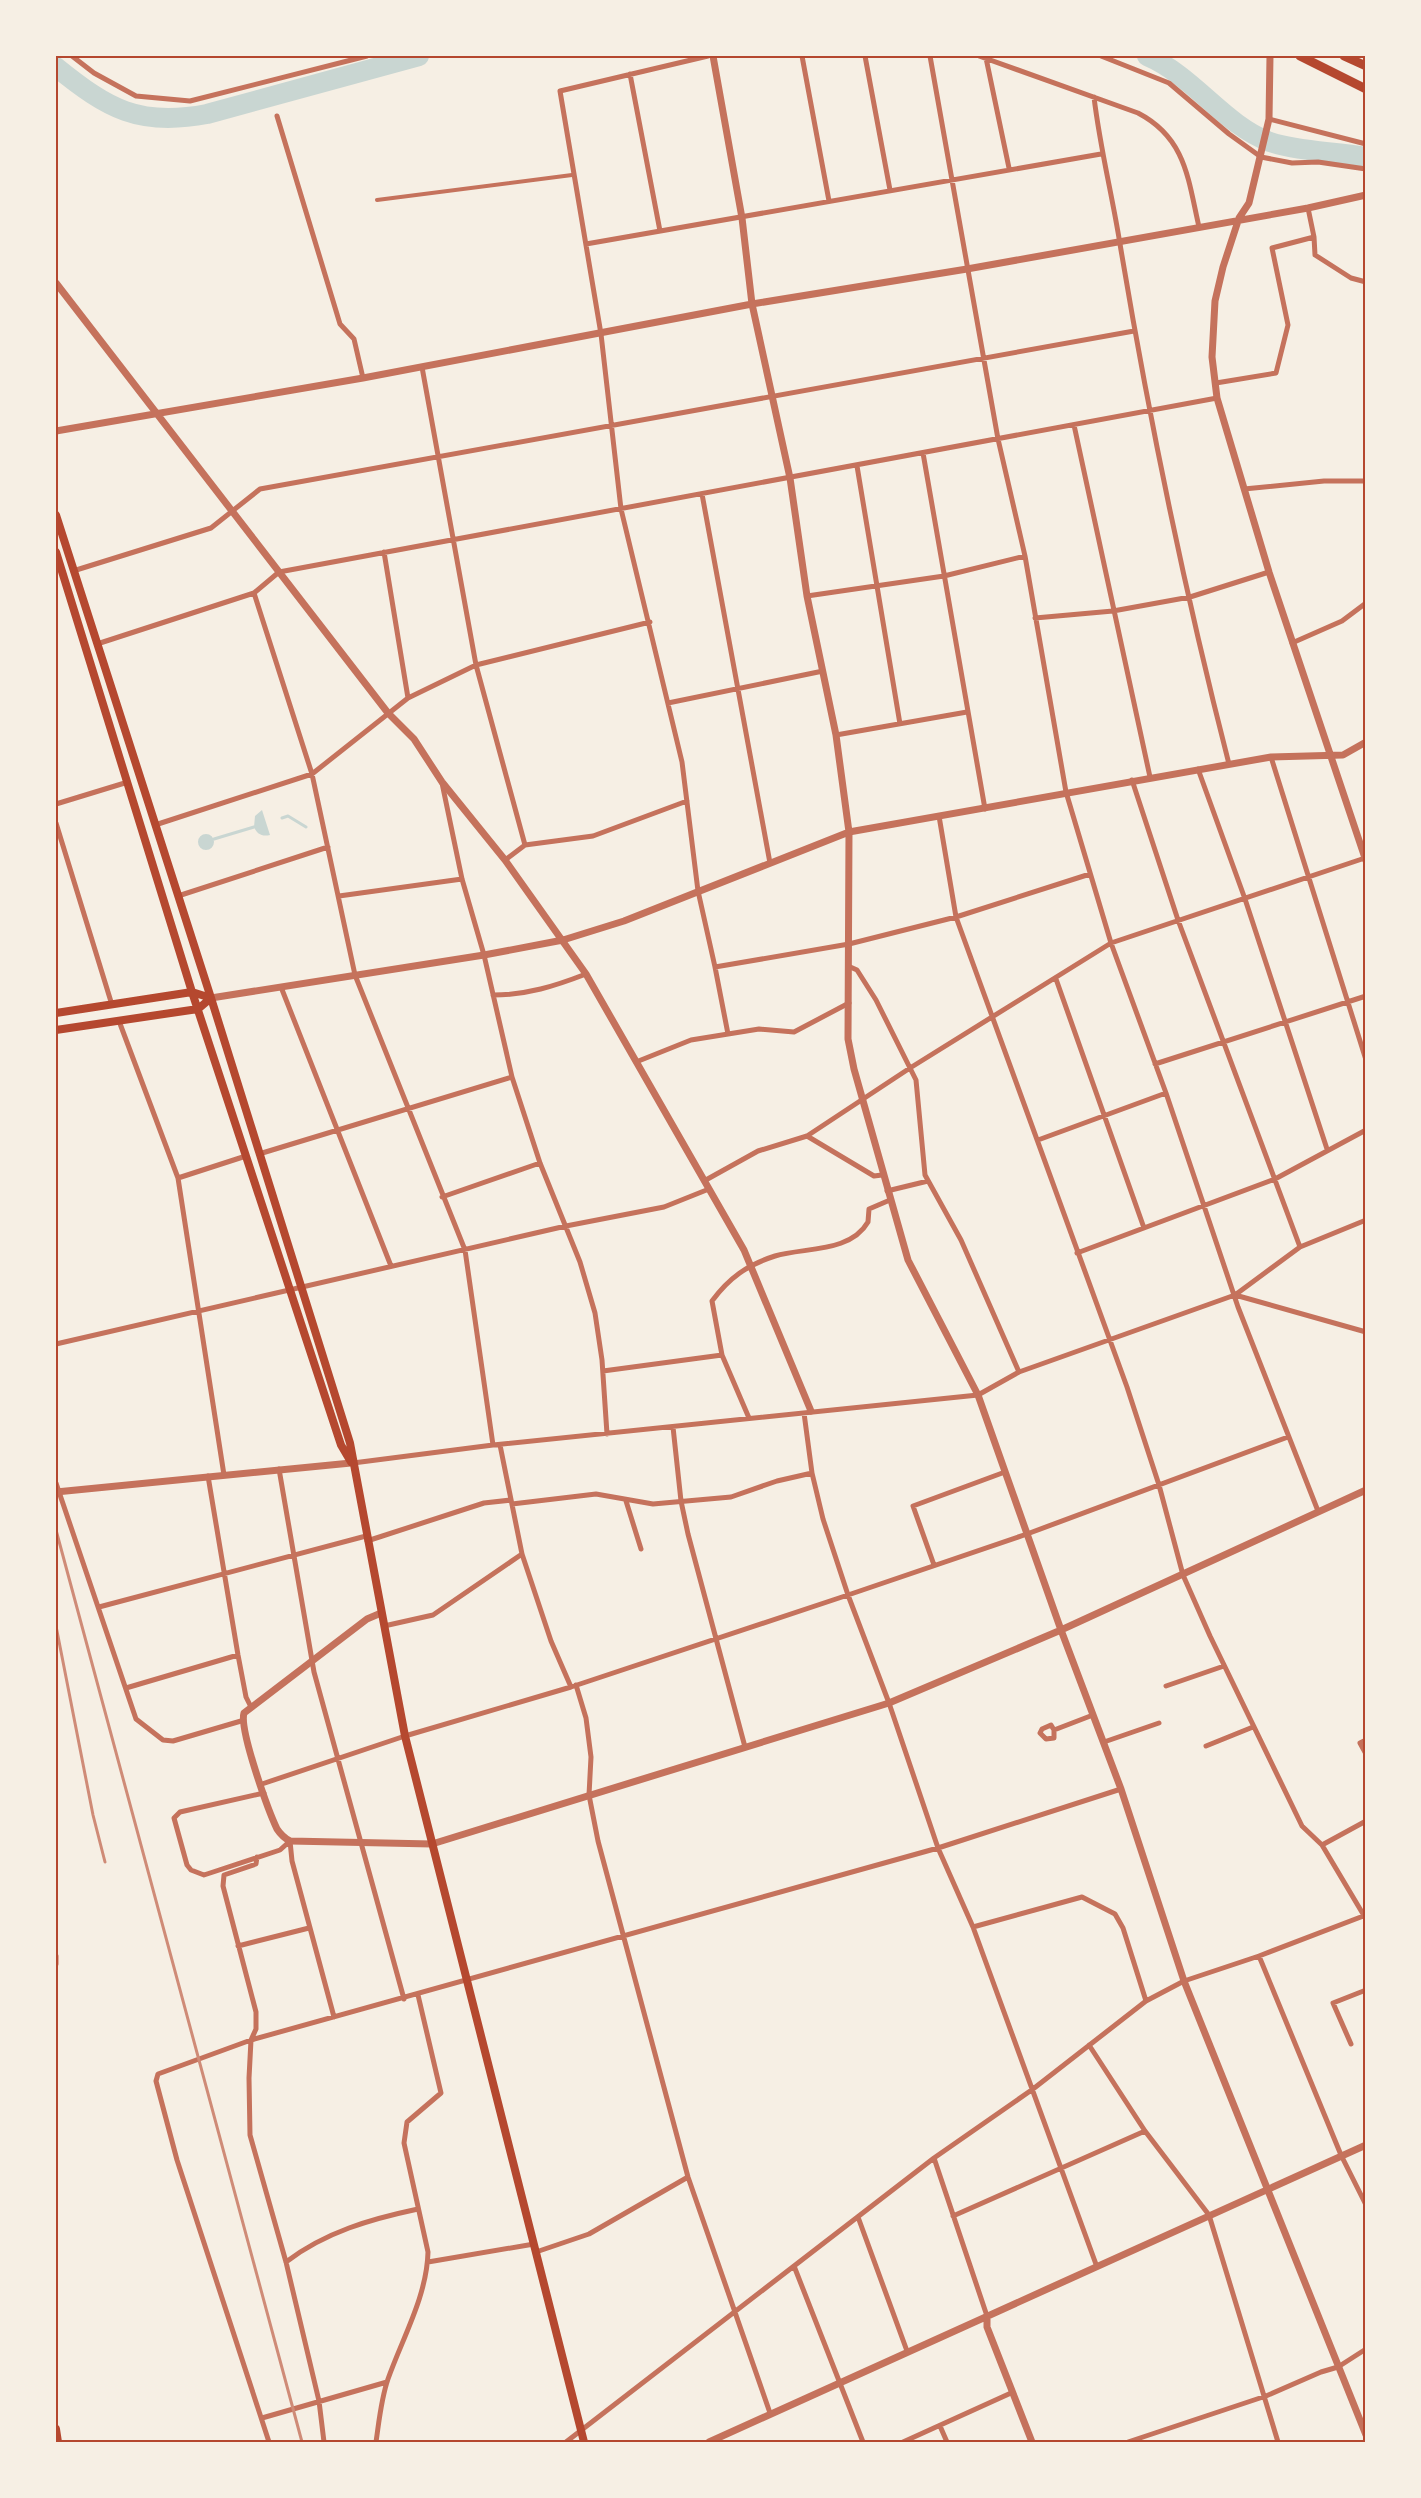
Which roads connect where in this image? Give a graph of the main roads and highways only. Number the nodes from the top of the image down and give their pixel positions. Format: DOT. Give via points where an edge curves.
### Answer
graph roads {
  1 [pos="1300,56"];
  2 [pos="1344,56"];
  3 [pos="1365,66"];
  4 [pos="1365,89"];
  5 [pos="56,516"];
  6 [pos="56,552"];
  7 [pos="59,575"];
  8 [pos="192,992"];
  9 [pos="211,998"];
  10 [pos="198,1009"];
  11 [pos="56,1013"];
  12 [pos="56,1030"];
  13 [pos="351,1463"];
  14 [pos="56,2429"];
  15 [pos="58,2442"];
  16 [pos="584,2442"];
  1 -- 4 [label="highway"];
  2 -- 3 [label="highway"];
  5 -- 9 [label="main road"];
  6 -- 7 [label="main road"];
  7 -- 8 [label="main road"];
  8 -- 9 [label="main road"];
  8 -- 10 [label="main road"];
  8 -- 11 [label="main road"];
  9 -- 10 [label="main road"];
  9 -- 13 [label="main road" via="350,1443"];
  10 -- 12 [label="main road"];
  10 -- 13 [label="main road" via="341,1445"];
  13 -- 16 [label="main road" via="405,1736"];
  14 -- 15 [label="main road"];
}
